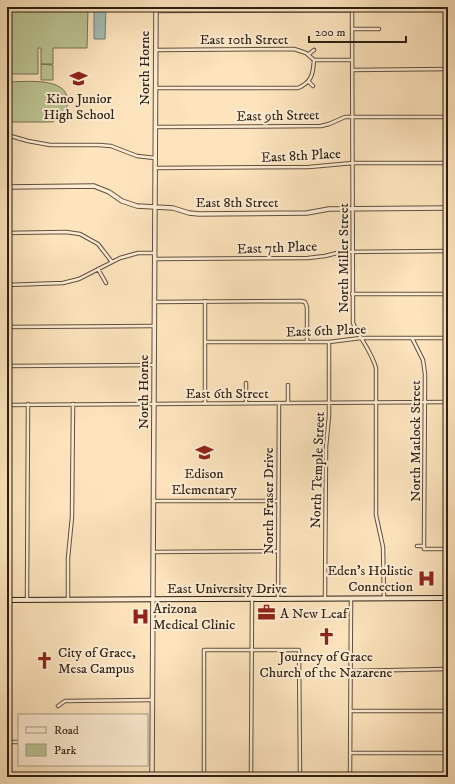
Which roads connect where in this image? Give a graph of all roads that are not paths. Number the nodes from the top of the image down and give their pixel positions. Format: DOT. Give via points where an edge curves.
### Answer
graph roads {
  1 [pos="156,9"];
  2 [pos="352,9"];
  3 [pos="379,28"];
  4 [pos="352,29"];
  5 [pos="156,50"];
  6 [pos="314,50"];
  7 [pos="309,54"];
  8 [pos="314,60"];
  9 [pos="352,60"];
  10 [pos="448,69"];
  11 [pos="352,70"];
  12 [pos="309,82"];
  13 [pos="313,86"];
  14 [pos="155,88"];
  15 [pos="448,116"];
  16 [pos="353,117"];
  17 [pos="155,127"];
  18 [pos="7,135"];
  19 [pos="155,158"];
  20 [pos="353,163"];
  21 [pos="448,163"];
  22 [pos="155,168"];
  23 [pos="7,187"];
  24 [pos="155,207"];
  25 [pos="353,208"];
  26 [pos="448,208"];
  27 [pos="7,233"];
  28 [pos="352,251"];
  29 [pos="448,251"];
  30 [pos="154,253"];
  31 [pos="154,259"];
  32 [pos="112,262"];
  33 [pos="98,269"];
  34 [pos="106,283"];
  35 [pos="7,285"];
  36 [pos="352,294"];
  37 [pos="448,294"];
  38 [pos="205,301"];
  39 [pos="154,302"];
  40 [pos="154,326"];
  41 [pos="7,327"];
  42 [pos="361,338"];
  43 [pos="412,338"];
  44 [pos="448,338"];
  45 [pos="205,342"];
  46 [pos="307,342"];
  47 [pos="329,342"];
  48 [pos="154,365"];
  49 [pos="7,366"];
  50 [pos="246,383"];
  51 [pos="288,385"];
  52 [pos="448,402"];
  53 [pos="154,403"];
  54 [pos="205,403"];
  55 [pos="246,403"];
  56 [pos="279,403"];
  57 [pos="288,403"];
  58 [pos="329,403"];
  59 [pos="376,403"];
  60 [pos="425,403"];
  61 [pos="28,404"];
  62 [pos="73,404"];
  63 [pos="7,405"];
  64 [pos="278,501"];
  65 [pos="153,502"];
  66 [pos="417,546"];
  67 [pos="424,546"];
  68 [pos="278,551"];
  69 [pos="152,552"];
  70 [pos="447,598"];
  71 [pos="252,599"];
  72 [pos="278,599"];
  73 [pos="325,599"];
  74 [pos="351,599"];
  75 [pos="384,599"];
  76 [pos="7,600"];
  77 [pos="27,600"];
  78 [pos="68,600"];
  79 [pos="152,600"];
  80 [pos="252,650"];
  81 [pos="448,669"];
  82 [pos="350,670"];
  83 [pos="151,700"];
  84 [pos="58,706"];
  85 [pos="351,711"];
  86 [pos="448,711"];
  87 [pos="7,742"];
  88 [pos="18,742"];
  89 [pos="148,742"];
  90 [pos="152,742"];
  91 [pos="350,753"];
  92 [pos="448,753"];
  93 [pos="152,777"];
  94 [pos="204,777"];
  95 [pos="251,777"];
  96 [pos="300,777"];
  97 [pos="350,777"];
  1 -- 2 [label="street"];
  1 -- 5 [label="street, North Horne"];
  2 -- 4 [label="street, North Miller Street"];
  3 -- 4 [label="street"];
  4 -- 9 [label="street, North Miller Street"];
  5 -- 7 [label="street, East 10th Street" via="294,49"];
  5 -- 14 [label="street, North Horne"];
  6 -- 7 [label="street"];
  7 -- 8 [label="street"];
  8 -- 9 [label="street"];
  8 -- 12 [label="street" via="313,74"];
  9 -- 11 [label="street, North Miller Street"];
  10 -- 11 [label="street"];
  11 -- 16 [label="street, North Miller Street"];
  12 -- 13 [label="street"];
  12 -- 14 [label="street" via="298,88"];
  14 -- 17 [label="street, North Horne"];
  15 -- 16 [label="street, East 9th Street"];
  16 -- 17 [label="street, East 9th Street" via="345,117 321,126"];
  16 -- 20 [label="street, North Miller Street"];
  17 -- 19 [label="street, North Horne"];
  18 -- 19 [label="street" via="50,145 111,146 137,156"];
  19 -- 22 [label="street, North Horne"];
  20 -- 21 [label="street, East 8th Place"];
  20 -- 22 [label="street, East 8th Place" via="309,167"];
  20 -- 25 [label="street, North Miller Street"];
  22 -- 24 [label="street, North Horne"];
  23 -- 24 [label="street, East 8th Street" via="94,186 129,204"];
  24 -- 25 [label="street, East 8th Street" via="199,214 307,213"];
  24 -- 30 [label="street, North Horne"];
  25 -- 26 [label="street, East 8th Street"];
  25 -- 28 [label="street, North Miller Street"];
  27 -- 32 [label="street" via="80,234 98,244"];
  28 -- 29 [label="street, East 7th Place"];
  28 -- 31 [label="street, East 7th Place" via="308,258"];
  28 -- 36 [label="street, North Miller Street"];
  30 -- 31 [label="street, North Horne"];
  30 -- 32 [label="street" via="128,255"];
  31 -- 39 [label="street, North Horne"];
  32 -- 33 [label="street"];
  33 -- 34 [label="street"];
  33 -- 35 [label="street" via="63,283"];
  36 -- 37 [label="street"];
  36 -- 42 [label="street, North Miller Street" via="353,323"];
  38 -- 39 [label="street"];
  38 -- 45 [label="street"];
  38 -- 46 [label="street" via="303,301 307,307"];
  39 -- 40 [label="street, North Horne"];
  40 -- 41 [label="street"];
  40 -- 48 [label="street, North Horne"];
  42 -- 43 [label="street, East 6th Place"];
  42 -- 47 [label="street, East 6th Place"];
  42 -- 59 [label="street, North Miller Street" via="376,368"];
  43 -- 44 [label="street, East 6th Place"];
  43 -- 60 [label="street, North Matlock Street" via="423,360"];
  45 -- 46 [label="street, East 6th Place"];
  45 -- 54 [label="street"];
  46 -- 47 [label="street, East 6th Place"];
  47 -- 58 [label="street, North Temple Street"];
  48 -- 49 [label="street"];
  48 -- 53 [label="street, North Horne"];
  50 -- 55 [label="street"];
  51 -- 57 [label="street"];
  52 -- 60 [label="street, East 6th Street"];
  53 -- 54 [label="street, East 6th Street"];
  53 -- 62 [label="street, East 6th Street"];
  53 -- 65 [label="street, North Horne"];
  54 -- 55 [label="street, East 6th Street"];
  55 -- 56 [label="street, East 6th Street"];
  56 -- 57 [label="street, East 6th Street"];
  56 -- 64 [label="street, North Fraser Drive"];
  57 -- 58 [label="street, East 6th Street"];
  58 -- 59 [label="street, East 6th Street"];
  58 -- 73 [label="street, North Temple Street" via="326,447"];
  59 -- 60 [label="street, East 6th Street"];
  59 -- 75 [label="street, North Miller Street" via="376,510 383,547"];
  60 -- 67 [label="street, North Matlock Street"];
  61 -- 62 [label="street, East 6th Street"];
  61 -- 63 [label="street, East 6th Street"];
  61 -- 77 [label="street"];
  62 -- 78 [label="street"];
  64 -- 65 [label="street"];
  64 -- 68 [label="street, North Fraser Drive"];
  65 -- 69 [label="street, North Horne"];
  66 -- 67 [label="street"];
  67 -- 70 [label="street" via="424,549 445,549"];
  68 -- 69 [label="street"];
  68 -- 72 [label="street, North Fraser Drive"];
  69 -- 79 [label="street, North Horne"];
  70 -- 75 [label="main road, East University Drive"];
  71 -- 72 [label="main road, East University Drive"];
  71 -- 79 [label="main road, East University Drive"];
  71 -- 80 [label="street"];
  72 -- 73 [label="main road, East University Drive"];
  73 -- 74 [label="main road, East University Drive"];
  74 -- 75 [label="main road, East University Drive"];
  74 -- 82 [label="street"];
  76 -- 77 [label="main road, East University Drive"];
  77 -- 78 [label="main road, East University Drive"];
  78 -- 79 [label="main road, East University Drive"];
  79 -- 83 [label="street, North Horne"];
  80 -- 94 [label="street" via="204,650"];
  80 -- 95 [label="street"];
  80 -- 96 [label="street" via="299,650"];
  81 -- 82 [label="street"];
  82 -- 85 [label="street"];
  83 -- 84 [label="street" via="65,701"];
  83 -- 90 [label="street, North Horne"];
  85 -- 86 [label="street"];
  85 -- 91 [label="street"];
  87 -- 88 [label="street"];
  89 -- 90 [label="street"];
  90 -- 93 [label="street, North Horne"];
  91 -- 92 [label="street"];
  91 -- 97 [label="street"];
}
